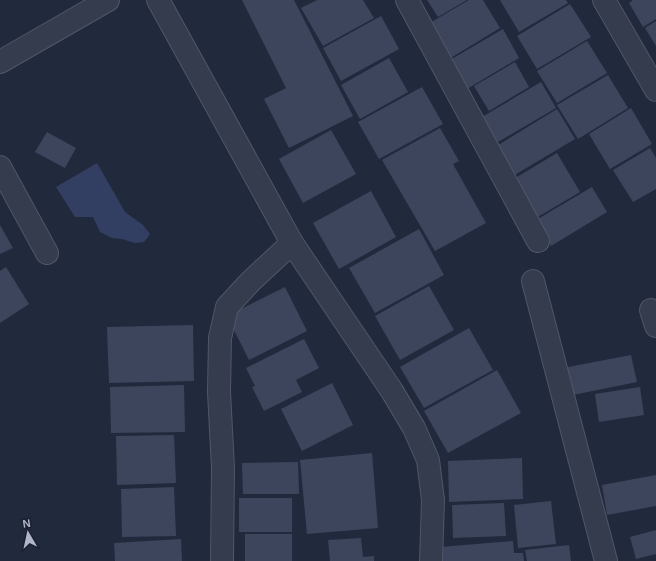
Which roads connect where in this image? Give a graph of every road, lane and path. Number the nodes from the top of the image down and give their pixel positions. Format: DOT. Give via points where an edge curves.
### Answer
graph roads {
  1 [pos="108,0"];
  2 [pos="158,0"];
  3 [pos="407,0"];
  4 [pos="604,0"];
  5 [pos="0,62"];
  6 [pos="656,90"];
  7 [pos="0,167"];
  8 [pos="538,241"];
  9 [pos="292,243"];
  10 [pos="47,253"];
  11 [pos="533,281"];
  12 [pos="222,561"];
  13 [pos="431,561"];
  14 [pos="606,561"];
  1 -- 5 [label="street"];
  2 -- 9 [label="street"];
  3 -- 8 [label="street"];
  4 -- 6 [label="street"];
  7 -- 10 [label="street"];
  9 -- 12 [label="street" via="250,281 227,307 220,338"];
  9 -- 13 [label="street" via="392,391 428,460 432,492"];
  11 -- 14 [label="street"];
}
